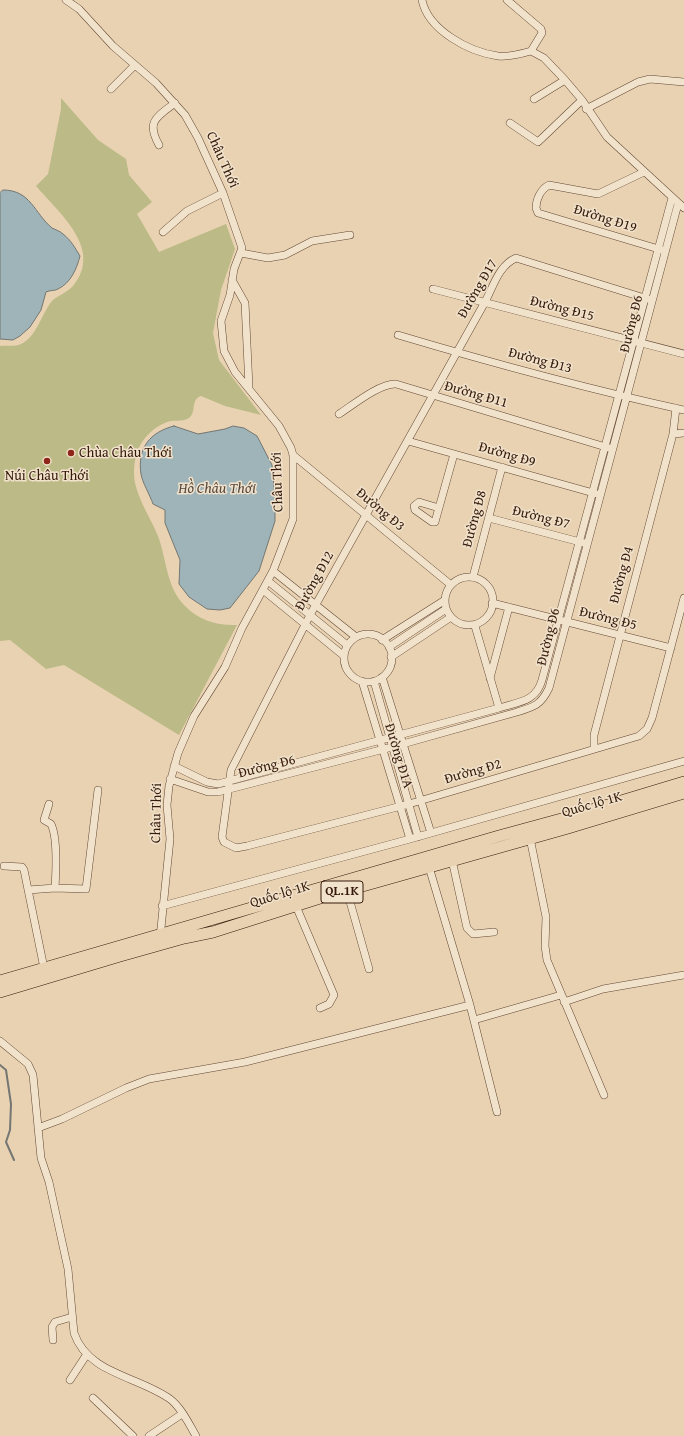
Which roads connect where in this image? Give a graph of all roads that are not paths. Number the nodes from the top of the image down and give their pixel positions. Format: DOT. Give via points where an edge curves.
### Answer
graph roads {
  1 [pos="66,0"];
  2 [pos="422,0"];
  3 [pos="507,0"];
  4 [pos="532,51"];
  5 [pos="134,66"];
  6 [pos="565,80"];
  7 [pos="684,82"];
  8 [pos="111,89"];
  9 [pos="534,99"];
  10 [pos="582,100"];
  11 [pos="175,103"];
  12 [pos="586,109"];
  13 [pos="510,123"];
  14 [pos="159,145"];
  15 [pos="644,172"];
  16 [pos="223,193"];
  17 [pos="672,198"];
  18 [pos="678,204"];
  19 [pos="684,208"];
  20 [pos="163,232"];
  21 [pos="350,235"];
  22 [pos="661,250"];
  23 [pos="241,253"];
  24 [pos="232,280"];
  25 [pos="433,289"];
  26 [pos="648,299"];
  27 [pos="485,302"];
  28 [pos="398,335"];
  29 [pos="637,341"];
  30 [pos="457,352"];
  31 [pos="684,354"];
  32 [pos="249,388"];
  33 [pos="433,396"];
  34 [pos="622,397"];
  35 [pos="676,408"];
  36 [pos="684,410"];
  37 [pos="338,414"];
  38 [pos="684,433"];
  39 [pos="673,434"];
  40 [pos="408,441"];
  41 [pos="608,447"];
  42 [pos="454,454"];
  43 [pos="293,455"];
  44 [pos="502,467"];
  45 [pos="596,494"];
  46 [pos="439,508"];
  47 [pos="366,516"];
  48 [pos="489,518"];
  49 [pos="583,542"];
  50 [pos="273,571"];
  51 [pos="574,575"];
  52 [pos="473,577"];
  53 [pos="268,581"];
  54 [pos="451,585"];
  55 [pos="263,590"];
  56 [pos="684,598"];
  57 [pos="445,600"];
  58 [pos="492,603"];
  59 [pos="316,605"];
  60 [pos="509,607"];
  61 [pos="446,609"];
  62 [pos="310,615"];
  63 [pos="452,617"];
  64 [pos="413,620"];
  65 [pos="558,620"];
  66 [pos="566,622"];
  67 [pos="305,624"];
  68 [pos="474,626"];
  69 [pos="418,628"];
  70 [pos="424,635"];
  71 [pos="619,635"];
  72 [pos="356,637"];
  73 [pos="382,640"];
  74 [pos="348,645"];
  75 [pos="389,647"];
  76 [pos="671,648"];
  77 [pos="344,656"];
  78 [pos="391,657"];
  79 [pos="544,674"];
  80 [pos="552,676"];
  81 [pos="382,677"];
  82 [pos="490,678"];
  83 [pos="362,681"];
  84 [pos="374,681"];
  85 [pos="514,703"];
  86 [pos="499,708"];
  87 [pos="517,712"];
  88 [pos="467,716"];
  89 [pos="469,725"];
  90 [pos="400,735"];
  91 [pos="390,737"];
  92 [pos="380,740"];
  93 [pos="402,744"];
  94 [pos="393,747"];
  95 [pos="594,749"];
  96 [pos="383,750"];
  97 [pos="332,753"];
  98 [pos="684,761"];
  99 [pos="334,762"];
  100 [pos="174,766"];
  101 [pos="278,769"];
  102 [pos="281,777"];
  103 [pos="170,779"];
  104 [pos="684,782"];
  105 [pos="228,786"];
  106 [pos="98,790"];
  107 [pos="684,793"];
  108 [pos="420,801"];
  109 [pos="49,804"];
  110 [pos="409,804"];
  111 [pos="400,807"];
  112 [pos="430,833"];
  113 [pos="418,837"];
  114 [pos="530,838"];
  115 [pos="410,839"];
  116 [pos="452,860"];
  117 [pos="4,866"];
  118 [pos="429,867"];
  119 [pos="55,888"];
  120 [pos="28,890"];
  121 [pos="347,891"];
  122 [pos="162,906"];
  123 [pos="296,906"];
  124 [pos="494,932"];
  125 [pos="160,939"];
  126 [pos="44,968"];
  127 [pos="369,969"];
  128 [pos="684,975"];
  129 [pos="0,981"];
  130 [pos="0,992"];
  131 [pos="563,998"];
  132 [pos="470,1005"];
  133 [pos="320,1008"];
  134 [pos="474,1020"];
  135 [pos="0,1041"];
  136 [pos="604,1095"];
  137 [pos="497,1112"];
  138 [pos="38,1128"];
  139 [pos="72,1318"];
  140 [pos="53,1340"];
  141 [pos="87,1354"];
  142 [pos="70,1380"];
  143 [pos="93,1398"];
  144 [pos="182,1414"];
  145 [pos="134,1436"];
  146 [pos="149,1436"];
  147 [pos="196,1436"];
  1 -- 5 [label="street, Châu Thới" via="79,9"];
  2 -- 4 [label="street" via="424,10 441,32 475,49 498,56"];
  3 -- 4 [label="street" via="541,28 542,33"];
  4 -- 6 [label="street" via="544,58"];
  5 -- 8 [label="street"];
  5 -- 11 [label="street, Châu Thới" via="156,83"];
  6 -- 9 [label="street"];
  6 -- 10 [label="street"];
  7 -- 12 [label="street" via="650,79 638,82"];
  10 -- 12 [label="street"];
  10 -- 13 [label="street" via="538,142"];
  11 -- 14 [label="street" via="157,117 153,124 153,133"];
  11 -- 16 [label="street, Châu Thới" via="186,115"];
  12 -- 15 [label="street" via="607,137"];
  15 -- 17 [label="street"];
  15 -- 22 [label="street, Đường Đ19" via="598,194 549,185 536,202 538,213"];
  16 -- 20 [label="street" via="186,211"];
  16 -- 23 [label="street, Châu Thới" via="240,239"];
  17 -- 18 [label="street"];
  17 -- 22 [label="street, Đường Đ6"];
  18 -- 19 [label="street"];
  18 -- 22 [label="street, Đường Đ6"];
  21 -- 23 [label="street" via="312,241 285,255 268,258"];
  22 -- 26 [label="street, Đường Đ6"];
  23 -- 24 [label="street, Châu Thới"];
  24 -- 32 [label="street" via="245,303"];
  24 -- 32 [label="street, Châu Thới" via="221,321 222,341 230,363"];
  25 -- 27 [label="street, Đường Đ15"];
  26 -- 27 [label="street, Đường Đ17" via="516,258 502,269"];
  26 -- 29 [label="street, Đường Đ6"];
  27 -- 29 [label="street, Đường Đ15"];
  27 -- 30 [label="street, Đường Đ17"];
  28 -- 30 [label="street, Đường Đ13"];
  29 -- 31 [label="street, Đường Đ15"];
  29 -- 34 [label="street, Đường Đ6"];
  30 -- 33 [label="street, Đường Đ17"];
  30 -- 34 [label="street, Đường Đ13"];
  32 -- 43 [label="street, Châu Thới" via="280,426"];
  33 -- 37 [label="street, Đường Đ11" via="390,384"];
  33 -- 40 [label="street, Đường Đ12"];
  33 -- 41 [label="street, Đường Đ11"];
  34 -- 35 [label="street, Đường Đ13"];
  34 -- 41 [label="street, Đường Đ6"];
  35 -- 36 [label="street"];
  35 -- 39 [label="street, Đường Đ4"];
  38 -- 39 [label="street"];
  39 -- 71 [label="street, Đường Đ4"];
  40 -- 42 [label="street, Đường Đ9"];
  40 -- 47 [label="street, Đường Đ12"];
  41 -- 45 [label="street, Đường Đ6"];
  42 -- 44 [label="street, Đường Đ9"];
  42 -- 46 [label="street"];
  43 -- 47 [label="street, Đường Đ3"];
  43 -- 50 [label="street, Châu Thới" via="293,519"];
  44 -- 45 [label="street, Đường Đ9"];
  44 -- 48 [label="street, Đường Đ8"];
  45 -- 49 [label="street, Đường Đ6"];
  47 -- 54 [label="street, Đường Đ3"];
  47 -- 59 [label="street, Đường Đ12"];
  48 -- 49 [label="street, Đường Đ7"];
  48 -- 52 [label="street, Đường Đ8"];
  49 -- 51 [label="street, Đường Đ6"];
  50 -- 53 [label="street, Châu Thới"];
  50 -- 59 [label="street"];
  51 -- 65 [label="street, Đường Đ6"];
  51 -- 66 [label="street, Đường Đ6"];
  52 -- 54 [label="street" via="465,577"];
  52 -- 58 [label="street" via="486,584"];
  53 -- 55 [label="street, Châu Thới"];
  53 -- 62 [label="street"];
  54 -- 57 [label="street"];
  55 -- 67 [label="street"];
  55 -- 100 [label="street, Châu Thới" via="242,628 225,667 194,716"];
  56 -- 76 [label="street, Đường Đ2"];
  57 -- 61 [label="street"];
  57 -- 64 [label="street"];
  58 -- 60 [label="street, Đường Đ5"];
  58 -- 68 [label="street" via="490,612"];
  59 -- 62 [label="street, Đường Đ12"];
  59 -- 72 [label="street"];
  60 -- 65 [label="street, Đường Đ5"];
  60 -- 82 [label="street"];
  61 -- 63 [label="street"];
  61 -- 69 [label="street"];
  62 -- 67 [label="street, Đường Đ12"];
  62 -- 74 [label="street"];
  63 -- 68 [label="street" via="461,624"];
  63 -- 70 [label="street"];
  64 -- 69 [label="street"];
  64 -- 73 [label="street"];
  65 -- 66 [label="street, Đường Đ5"];
  65 -- 79 [label="street, Đường Đ6"];
  66 -- 71 [label="street, Đường Đ5"];
  66 -- 80 [label="street, Đường Đ6"];
  67 -- 77 [label="street"];
  67 -- 105 [label="street, Đường Đ12" via="231,770"];
  68 -- 82 [label="street"];
  69 -- 70 [label="street"];
  69 -- 75 [label="street"];
  70 -- 78 [label="street"];
  71 -- 76 [label="street, Đường Đ5"];
  71 -- 95 [label="street, Đường Đ4" via="594,735"];
  72 -- 73 [label="street" via="371,634"];
  72 -- 74 [label="street"];
  73 -- 75 [label="street"];
  74 -- 77 [label="street"];
  75 -- 78 [label="street"];
  76 -- 95 [label="street, Đường Đ2" via="647,729 630,740"];
  77 -- 83 [label="street" via="346,669"];
  78 -- 81 [label="street" via="390,668"];
  79 -- 80 [label="street"];
  79 -- 85 [label="street, Đường Đ6" via="535,696"];
  80 -- 87 [label="street, Đường Đ6" via="543,700 533,707"];
  81 -- 84 [label="street"];
  81 -- 90 [label="street, Đường Đ1A"];
  82 -- 86 [label="street"];
  83 -- 84 [label="street"];
  83 -- 92 [label="street, Đường Đ1A"];
  84 -- 91 [label="street, Đường Đ1A"];
  85 -- 86 [label="street, Đường Đ6"];
  85 -- 87 [label="street"];
  86 -- 88 [label="street, Đường Đ6"];
  87 -- 89 [label="street, Đường Đ6"];
  88 -- 89 [label="street"];
  88 -- 90 [label="street, Đường Đ6"];
  89 -- 93 [label="street, Đường Đ6"];
  90 -- 91 [label="street, Đường Đ6"];
  90 -- 93 [label="street, Đường Đ1A"];
  91 -- 92 [label="street, Đường Đ6"];
  91 -- 94 [label="street, Đường Đ1A"];
  92 -- 96 [label="street, Đường Đ1A"];
  92 -- 97 [label="street, Đường Đ6"];
  93 -- 94 [label="street, Đường Đ6"];
  93 -- 108 [label="street, Đường Đ1A"];
  94 -- 96 [label="street, Đường Đ6"];
  94 -- 110 [label="street, Đường Đ1A"];
  95 -- 108 [label="street, Đường Đ2"];
  96 -- 99 [label="street, Đường Đ6"];
  96 -- 111 [label="street, Đường Đ1A"];
  97 -- 99 [label="street"];
  97 -- 101 [label="street, Đường Đ6"];
  98 -- 112 [label="street"];
  99 -- 102 [label="street, Đường Đ6"];
  100 -- 103 [label="street, Châu Thới"];
  100 -- 105 [label="street, Đường Đ6" via="213,784"];
  101 -- 102 [label="street"];
  101 -- 105 [label="street, Đường Đ6"];
  102 -- 105 [label="street, Đường Đ6"];
  103 -- 105 [label="street, Đường Đ6" via="208,792"];
  103 -- 122 [label="street, Châu Thới" via="167,805 170,844"];
  104 -- 125 [label="main road, Quốc lộ 1K / QL.1K"];
  105 -- 111 [label="street, Đường Đ2" via="222,837 224,842 236,848"];
  106 -- 119 [label="street" via="86,889"];
  107 -- 114 [label="main road, Quốc lộ 1K / QL.1K"];
  108 -- 110 [label="street, Đường Đ2"];
  108 -- 112 [label="street, Đường Đ1A"];
  109 -- 119 [label="street" via="44,820 51,824 53,830"];
  110 -- 111 [label="street, Đường Đ2"];
  110 -- 113 [label="street, Đường Đ1A"];
  111 -- 115 [label="street, Đường Đ1A"];
  112 -- 113 [label="street"];
  113 -- 115 [label="street"];
  114 -- 116 [label="main road, Quốc lộ 1K / QL.1K"];
  114 -- 131 [label="street" via="546,917 547,960"];
  115 -- 122 [label="street"];
  116 -- 118 [label="main road, Quốc lộ 1K / QL.1K"];
  116 -- 124 [label="street" via="467,928 473,934"];
  117 -- 120 [label="street" via="22,867"];
  118 -- 121 [label="main road, Quốc lộ 1K / QL.1K"];
  118 -- 132 [label="street"];
  119 -- 120 [label="street"];
  120 -- 126 [label="street"];
  121 -- 123 [label="main road, Quốc lộ 1K / QL.1K"];
  121 -- 127 [label="street"];
  122 -- 125 [label="street, Châu Thới"];
  123 -- 125 [label="main road, Quốc lộ 1K / QL.1K" via="213,932"];
  123 -- 133 [label="street" via="334,994 329,1004"];
  125 -- 126 [label="main road, Quốc lộ 1K / QL.1K"];
  125 -- 130 [label="main road, Quốc lộ 1K / QL.1K"];
  126 -- 129 [label="main road, Quốc lộ 1K / QL.1K"];
  128 -- 131 [label="street"];
  131 -- 134 [label="street"];
  131 -- 136 [label="street"];
  132 -- 134 [label="street"];
  132 -- 138 [label="street" via="245,1062 149,1079"];
  134 -- 137 [label="street"];
  135 -- 138 [label="street" via="28,1064 33,1075"];
  138 -- 139 [label="street" via="41,1158 50,1182 68,1269"];
  139 -- 140 [label="street" via="55,1322 52,1327"];
  139 -- 141 [label="street" via="77,1342"];
  141 -- 142 [label="street"];
  141 -- 144 [label="street" via="101,1366 170,1398"];
  143 -- 145 [label="street"];
  144 -- 146 [label="street"];
  144 -- 147 [label="street"];
}
